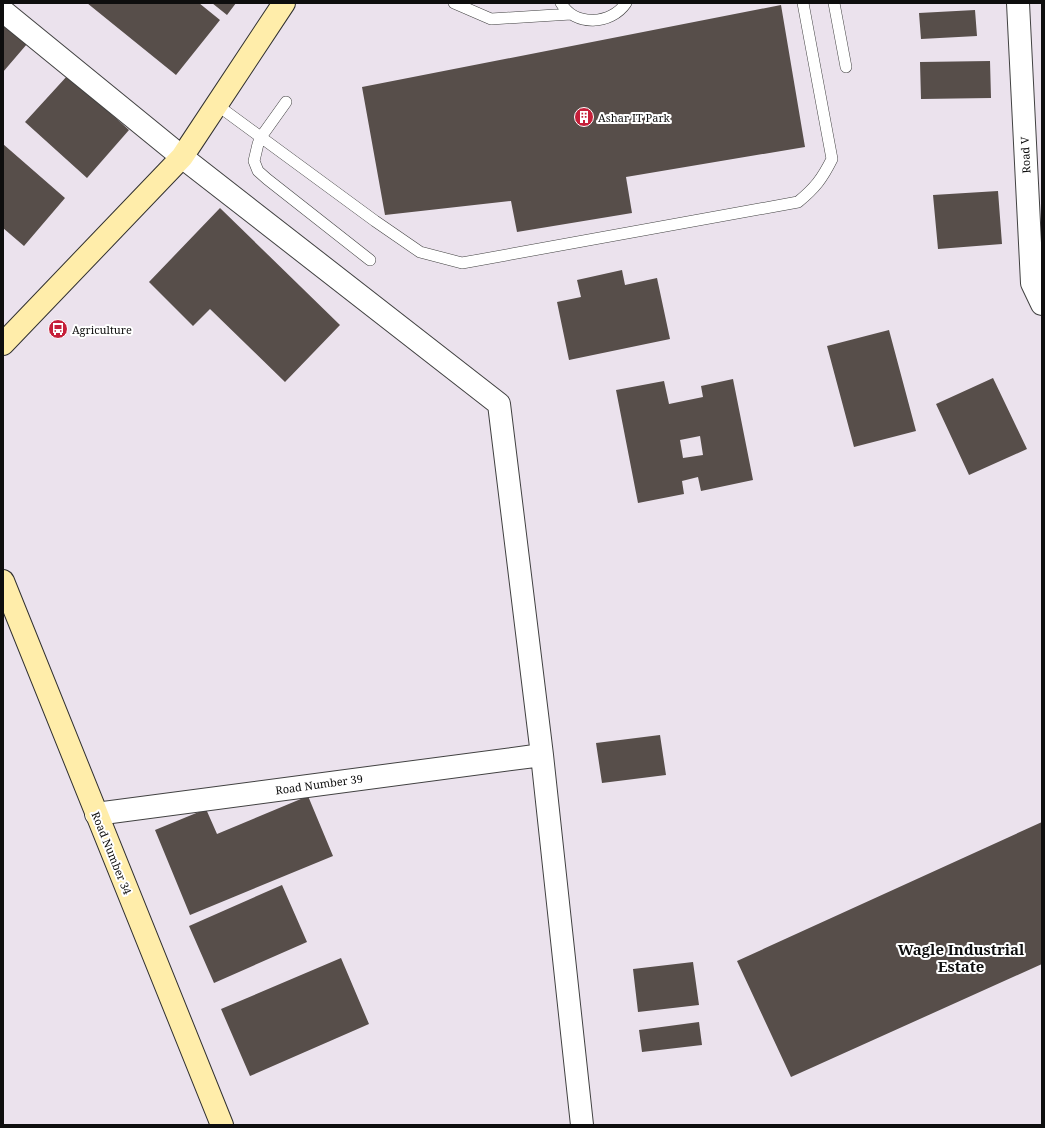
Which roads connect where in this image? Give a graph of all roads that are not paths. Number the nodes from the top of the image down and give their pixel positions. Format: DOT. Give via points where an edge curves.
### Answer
graph roads {
  1 [pos="284,3"];
  2 [pos="454,3"];
  3 [pos="561,3"];
  4 [pos="626,3"];
  5 [pos="802,3"];
  6 [pos="834,3"];
  7 [pos="1018,3"];
  8 [pos="3,11"];
  9 [pos="572,14"];
  10 [pos="846,67"];
  11 [pos="286,102"];
  12 [pos="217,105"];
  13 [pos="261,137"];
  14 [pos="182,157"];
  15 [pos="370,260"];
  16 [pos="1037,281"];
  17 [pos="1042,304"];
  18 [pos="3,344"];
  19 [pos="3,581"];
  20 [pos="542,755"];
  21 [pos="96,814"];
  22 [pos="222,1125"];
  23 [pos="582,1125"];
  1 -- 12 [label="street"];
  2 -- 9 [label="lane" via="491,19"];
  3 -- 9 [label="lane"];
  4 -- 9 [label="lane" via="611,17 598,21 584,20"];
  5 -- 13 [label="lane" via="832,159 824,175 798,202 462,263 420,252"];
  6 -- 10 [label="lane"];
  7 -- 16 [label="street, Road V"];
  8 -- 14 [label="street"];
  11 -- 13 [label="lane"];
  12 -- 13 [label="lane"];
  12 -- 14 [label="street"];
  13 -- 15 [label="lane" via="254,161 258,171"];
  14 -- 18 [label="street"];
  14 -- 20 [label="street" via="499,404"];
  16 -- 17 [label="street, Road V"];
  19 -- 21 [label="street, Road Number 34"];
  20 -- 21 [label="street, Road Number 39"];
  20 -- 23 [label="street"];
  21 -- 22 [label="street, Road Number 34"];
}
